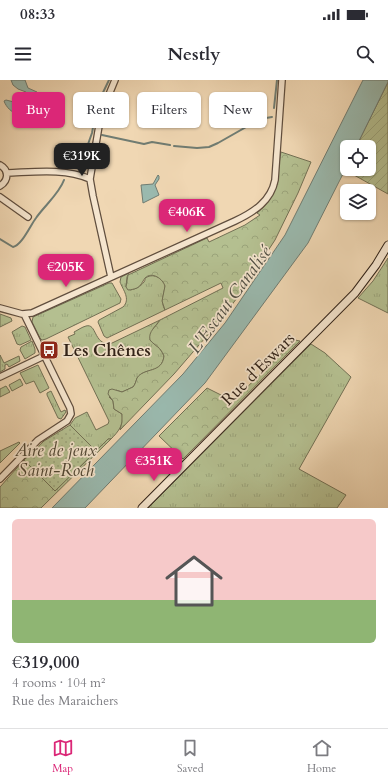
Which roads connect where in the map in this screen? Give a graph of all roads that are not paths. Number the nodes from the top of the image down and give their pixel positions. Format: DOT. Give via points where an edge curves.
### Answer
graph roads {
  1 [pos="115,80"];
  2 [pos="282,80"];
  3 [pos="0,165"];
  4 [pos="7,172"];
  5 [pos="90,179"];
  6 [pos="0,186"];
  7 [pos="0,197"];
  8 [pos="28,217"];
  9 [pos="388,245"];
  10 [pos="111,277"];
  11 [pos="0,308"];
  12 [pos="24,314"];
  13 [pos="44,356"];
  14 [pos="0,377"];
  15 [pos="0,478"];
  16 [pos="142,508"];
  1 -- 5 [label="street" via="101,114"];
  2 -- 10 [label="street" via="275,180 269,196 258,208 239,219"];
  3 -- 4 [label="street"];
  4 -- 5 [label="street" via="62,172"];
  4 -- 6 [label="street" via="6,180"];
  5 -- 10 [label="street"];
  7 -- 8 [label="street"];
  9 -- 16 [label="street, Rue d'Eswars" via="355,293"];
  10 -- 12 [label="street" via="32,313"];
  11 -- 12 [label="street"];
  12 -- 13 [label="street"];
  13 -- 14 [label="street"];
  13 -- 15 [label="street" via="70,408 71,416 38,440"];
}
